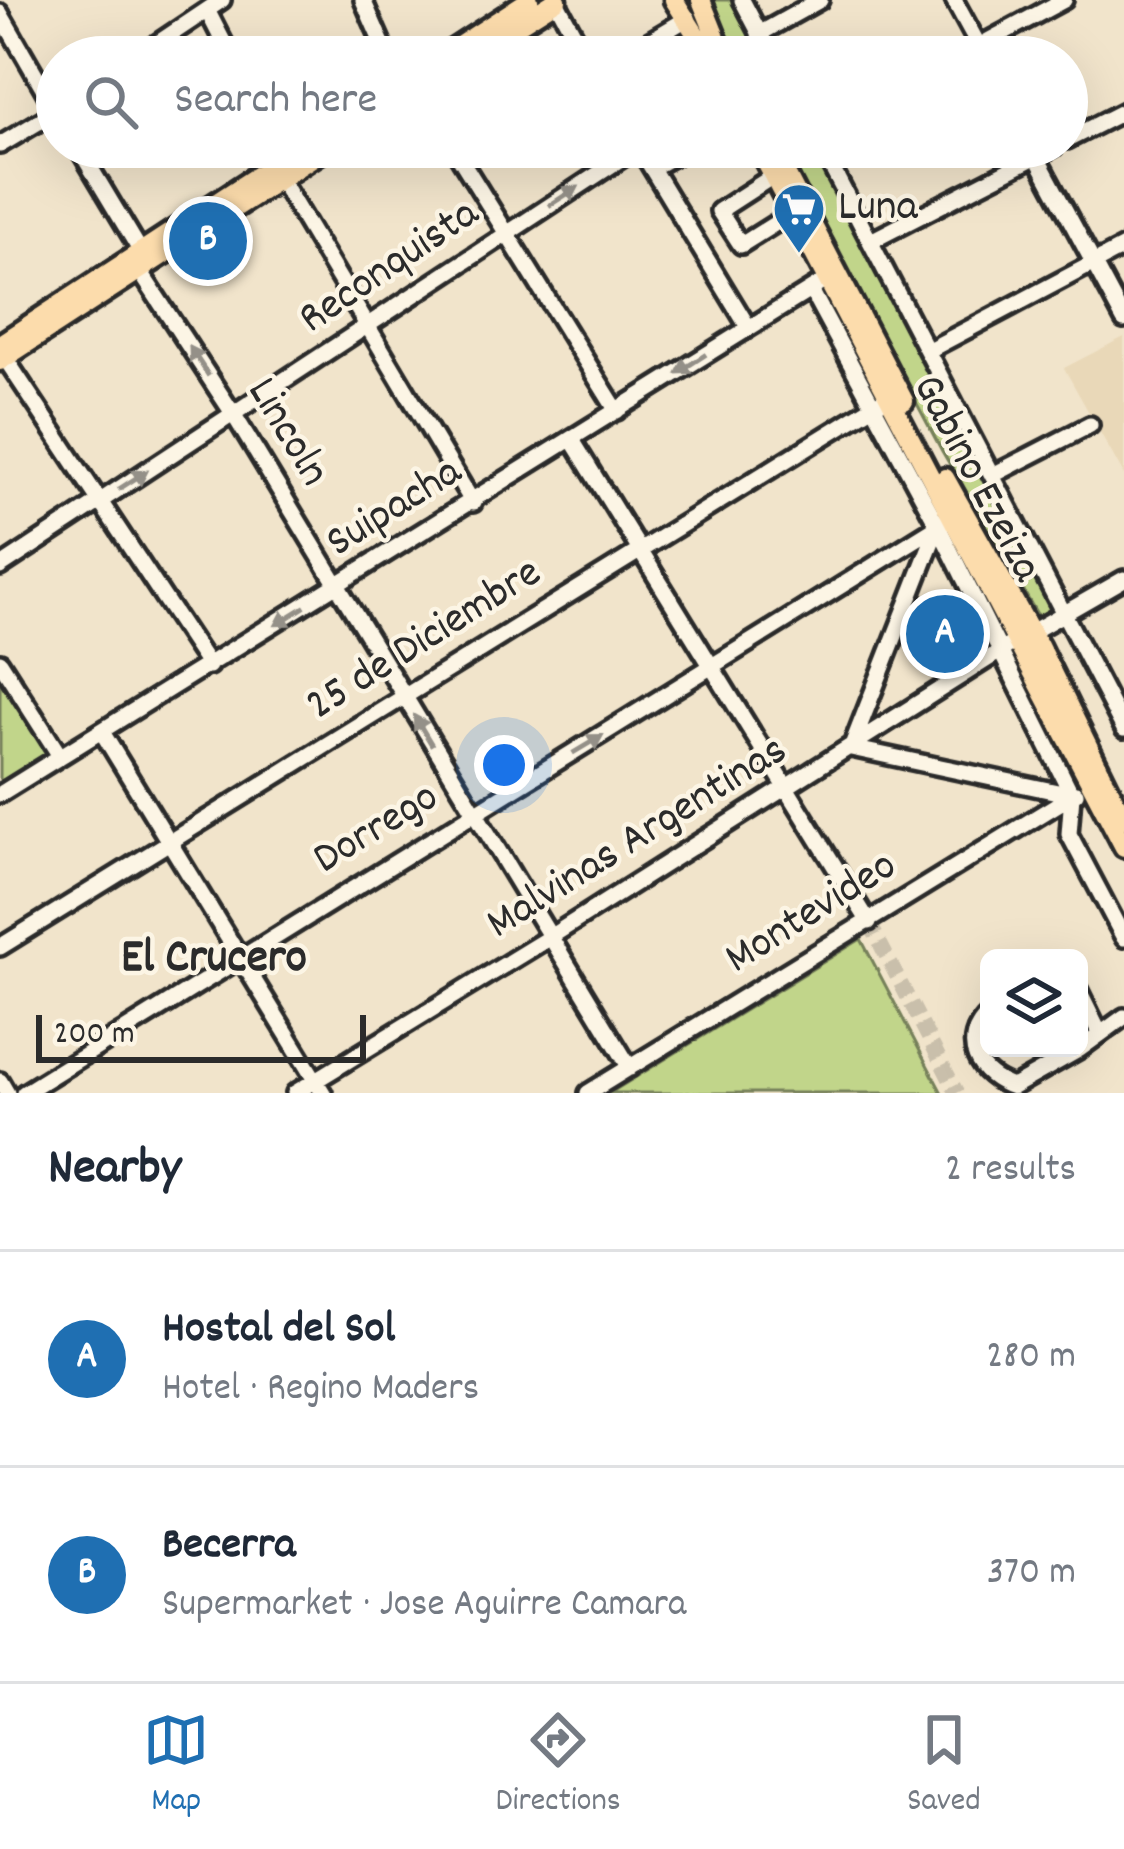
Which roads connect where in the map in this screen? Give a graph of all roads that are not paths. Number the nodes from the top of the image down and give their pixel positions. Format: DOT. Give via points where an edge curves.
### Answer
graph roads {
  1 [pos="363,0"];
  2 [pos="529,0"];
  3 [pos="556,0"];
  4 [pos="674,0"];
  5 [pos="701,0"];
  6 [pos="742,0"];
  7 [pos="820,0"];
  8 [pos="954,0"];
  9 [pos="1064,0"];
  10 [pos="218,3"];
  11 [pos="0,13"];
  12 [pos="688,18"];
  13 [pos="759,34"];
  14 [pos="168,36"];
  15 [pos="226,36"];
  16 [pos="379,36"];
  17 [pos="474,36"];
  18 [pos="500,36"];
  19 [pos="575,36"];
  20 [pos="658,36"];
  21 [pos="698,36"];
  22 [pos="716,36"];
  23 [pos="974,36"];
  24 [pos="1006,36"];
  25 [pos="36,76"];
  26 [pos="1124,111"];
  27 [pos="36,124"];
  28 [pos="1088,129"];
  29 [pos="0,145"];
  30 [pos="89,168"];
  31 [pos="264,168"];
  32 [pos="297,168"];
  33 [pos="466,168"];
  34 [pos="607,168"];
  35 [pos="652,168"];
  36 [pos="769,168"];
  37 [pos="783,168"];
  38 [pos="832,168"];
  39 [pos="1005,168"];
  40 [pos="1042,168"];
  41 [pos="773,176"];
  42 [pos="280,179"];
  43 [pos="792,213"];
  44 [pos="506,234"];
  45 [pos="871,241"];
  46 [pos="1124,247"];
  47 [pos="140,261"];
  48 [pos="1092,264"];
  49 [pos="819,285"];
  50 [pos="1124,320"];
  51 [pos="367,327"];
  52 [pos="748,327"];
  53 [pos="928,350"];
  54 [pos="2,354"];
  55 [pos="881,402"];
  56 [pos="616,411"];
  57 [pos="234,415"];
  58 [pos="1090,424"];
  59 [pos="572,440"];
  60 [pos="993,475"];
  61 [pos="100,501"];
  62 [pos="473,503"];
  63 [pos="945,521"];
  64 [pos="640,551"];
  65 [pos="0,567"];
  66 [pos="1124,579"];
  67 [pos="337,587"];
  68 [pos="1064,613"];
  69 [pos="1024,637"];
  70 [pos="999,655"];
  71 [pos="0,662"];
  72 [pos="209,666"];
  73 [pos="712,668"];
  74 [pos="402,696"];
  75 [pos="1122,722"];
  76 [pos="102,732"];
  77 [pos="851,748"];
  78 [pos="60,757"];
  79 [pos="1091,785"];
  80 [pos="787,788"];
  81 [pos="0,794"];
  82 [pos="1072,795"];
  83 [pos="474,814"];
  84 [pos="1124,819"];
  85 [pos="170,842"];
  86 [pos="1124,847"];
  87 [pos="869,922"];
  88 [pos="550,938"];
  89 [pos="1124,938"];
  90 [pos="0,946"];
  91 [pos="239,956"];
  92 [pos="1088,1010"];
  93 [pos="1124,1017"];
  94 [pos="980,1024"];
  95 [pos="1100,1034"];
  96 [pos="1088,1041"];
  97 [pos="1062,1057"];
  98 [pos="630,1068"];
  99 [pos="0,1081"];
  100 [pos="319,1087"];
  101 [pos="7,1093"];
  102 [pos="24,1093"];
  103 [pos="295,1093"];
  104 [pos="588,1093"];
  1 -- 16 [label="street"];
  2 -- 17 [label="main road"];
  3 -- 18 [label="main road"];
  3 -- 19 [label="street"];
  4 -- 12 [label="main road"];
  5 -- 22 [label="main road"];
  6 -- 13 [label="street"];
  7 -- 13 [label="street"];
  8 -- 23 [label="street"];
  9 -- 24 [label="street"];
  10 -- 14 [label="street"];
  10 -- 15 [label="street"];
  11 -- 25 [label="street"];
  12 -- 20 [label="street"];
  12 -- 21 [label="main road"];
  26 -- 28 [label="street"];
  27 -- 29 [label="street"];
  30 -- 47 [label="street, Lincoln"];
  31 -- 47 [label="main road"];
  32 -- 42 [label="main road"];
  33 -- 44 [label="street"];
  44 -- 34 [label="street, Reconquista, one-way"];
  35 -- 52 [label="street"];
  36 -- 41 [label="main road, Gabino Ezeiza"];
  37 -- 69 [label="main road, Gabino Ezeiza"];
  38 -- 45 [label="street"];
  39 -- 45 [label="street"];
  40 -- 48 [label="street"];
  41 -- 43 [label="main road, Gabino Ezeiza"];
  41 -- 43 [label="street" via="719,211 741,245"];
  42 -- 47 [label="main road"];
  42 -- 51 [label="street"];
  43 -- 49 [label="main road, Gabino Ezeiza"];
  44 -- 51 [label="street, Reconquista"];
  44 -- 56 [label="street"];
  45 -- 53 [label="street"];
  46 -- 48 [label="street"];
  47 -- 54 [label="main road"];
  57 -- 47 [label="street, Lincoln, one-way"];
  48 -- 50 [label="street"];
  48 -- 53 [label="street"];
  49 -- 52 [label="street, Suipacha"];
  49 -- 55 [label="main road, Gabino Ezeiza"];
  51 -- 57 [label="street, Reconquista"];
  51 -- 62 [label="street"];
  52 -- 56 [label="street, Suipacha, one-way"];
  53 -- 60 [label="street"];
  54 -- 61 [label="street"];
  55 -- 63 [label="main road, Gabino Ezeiza"];
  55 -- 64 [label="street, 25 de Diciembre"];
  56 -- 59 [label="street, Suipacha"];
  61 -- 57 [label="street, Reconquista, one-way"];
  57 -- 67 [label="street, Lincoln"];
  58 -- 60 [label="street"];
  59 -- 62 [label="street, Suipacha"];
  59 -- 64 [label="street"];
  60 -- 68 [label="street"];
  61 -- 65 [label="street, Reconquista"];
  61 -- 72 [label="street"];
  62 -- 67 [label="street, Suipacha"];
  63 -- 69 [label="main road, Gabino Ezeiza"];
  63 -- 70 [label="street"];
  63 -- 73 [label="street, Dorrego"];
  63 -- 77 [label="street"];
  64 -- 73 [label="street"];
  64 -- 74 [label="street, 25 de Diciembre"];
  66 -- 68 [label="street, Malvinas Argentinas"];
  67 -- 72 [label="street, Suipacha, one-way"];
  67 -- 74 [label="street, Lincoln"];
  68 -- 69 [label="street, Malvinas Argentinas"];
  68 -- 75 [label="street"];
  69 -- 70 [label="street, Malvinas Argentinas"];
  69 -- 79 [label="main road, Gabino Ezeiza"];
  69 -- 84 [label="main road, Gabino Ezeiza"];
  70 -- 77 [label="street, Malvinas Argentinas"];
  70 -- 82 [label="street"];
  71 -- 78 [label="street"];
  72 -- 76 [label="street, Suipacha"];
  73 -- 80 [label="street"];
  83 -- 73 [label="street, Dorrego, one-way"];
  83 -- 74 [label="street, Lincoln, one-way"];
  74 -- 85 [label="street, 25 de Diciembre"];
  76 -- 78 [label="street, Suipacha"];
  76 -- 85 [label="street"];
  77 -- 80 [label="street, Malvinas Argentinas"];
  77 -- 82 [label="street"];
  78 -- 81 [label="street, Suipacha"];
  79 -- 82 [label="street, Montevideo"];
  79 -- 86 [label="main road, Gabino Ezeiza"];
  80 -- 87 [label="street"];
  80 -- 88 [label="street, Malvinas Argentinas"];
  82 -- 87 [label="street, Montevideo"];
  82 -- 89 [label="street" via="1069,834"];
  83 -- 88 [label="street, Lincoln"];
  83 -- 91 [label="street, Dorrego"];
  85 -- 90 [label="street, 25 de Diciembre"];
  85 -- 91 [label="street"];
  87 -- 98 [label="street, Montevideo"];
  88 -- 98 [label="street, Lincoln"];
  88 -- 100 [label="street, Malvinas Argentinas"];
  91 -- 100 [label="street"];
  91 -- 102 [label="street, Dorrego"];
  92 -- 95 [label="street"];
  93 -- 95 [label="street"];
  94 -- 97 [label="street" via="974,1052 997,1082 1013,1087"];
  95 -- 96 [label="street"];
  98 -- 104 [label="street, Montevideo"];
  99 -- 101 [label="street"];
  100 -- 103 [label="street, Malvinas Argentinas"];
}
